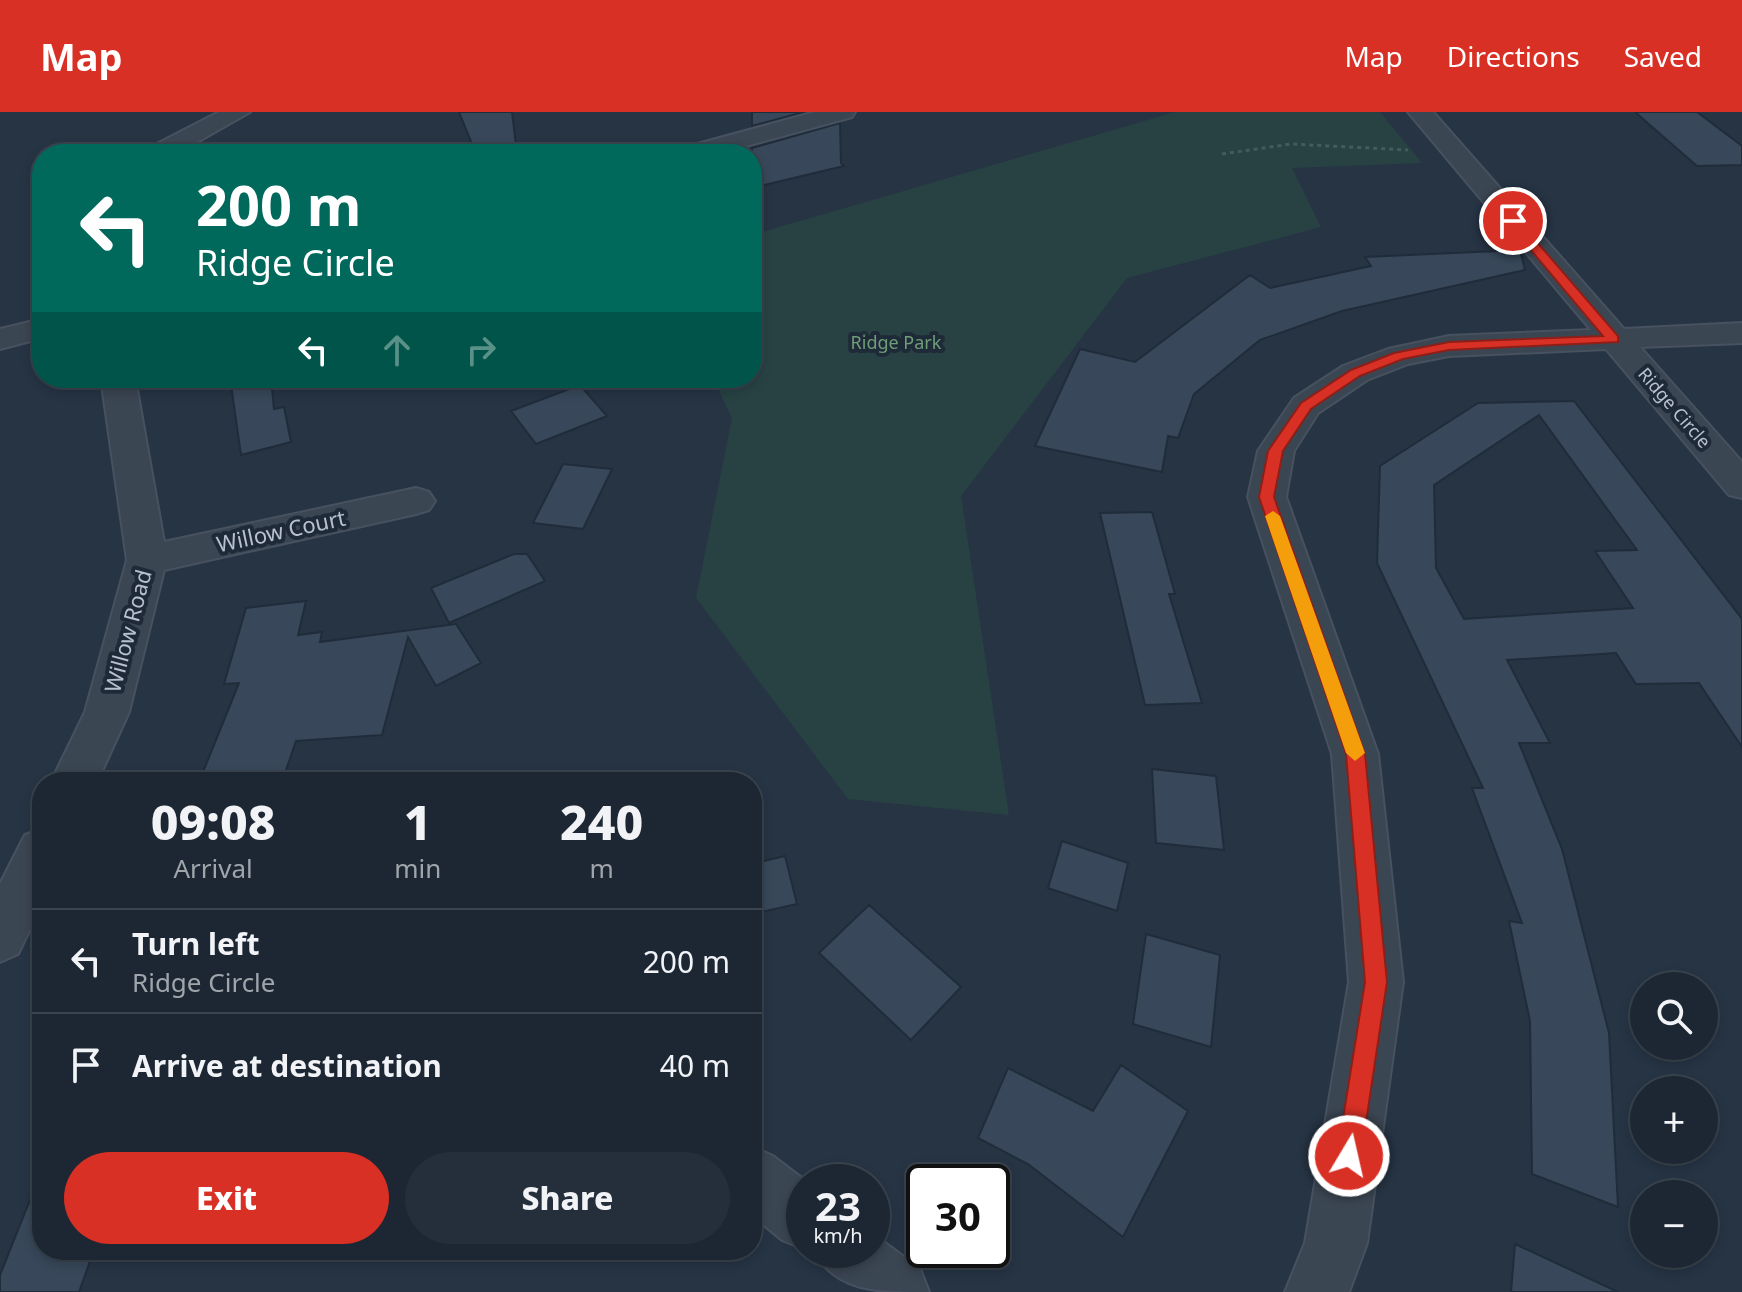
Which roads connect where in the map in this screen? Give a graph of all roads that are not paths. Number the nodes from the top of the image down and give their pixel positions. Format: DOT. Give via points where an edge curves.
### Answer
graph roads {
  1 [pos="238,112"];
  2 [pos="843,112"];
  3 [pos="1420,112"];
  4 [pos="176,144"];
  5 [pos="725,144"];
  6 [pos="32,331"];
  7 [pos="1742,333"];
  8 [pos="0,339"];
  9 [pos="1613,339"];
  10 [pos="120,388"];
  11 [pos="1742,486"];
  12 [pos="416,501"];
  13 [pos="147,560"];
  14 [pos="79,772"];
  15 [pos="32,871"];
  16 [pos="0,937"];
  17 [pos="762,1185"];
  18 [pos="786,1204"];
  19 [pos="867,1268"];
  20 [pos="897,1292"];
  21 [pos="1317,1292"];
  1 -- 4 [label="street"];
  2 -- 5 [label="street"];
  3 -- 9 [label="street, Ridge Circle"];
  6 -- 8 [label="street"];
  7 -- 9 [label="street"];
  9 -- 11 [label="street, Ridge Circle"];
  9 -- 21 [label="street" via="1449,346 1399,356 1355,373 1306,406 1276,451 1267,497 1355,754 1376,982 1336,1243"];
  10 -- 13 [label="street, Willow Road"];
  12 -- 13 [label="street, Willow Court"];
  13 -- 14 [label="street, Willow Road" via="107,712"];
  15 -- 16 [label="street"];
  17 -- 18 [label="street"];
  19 -- 20 [label="street"];
}
